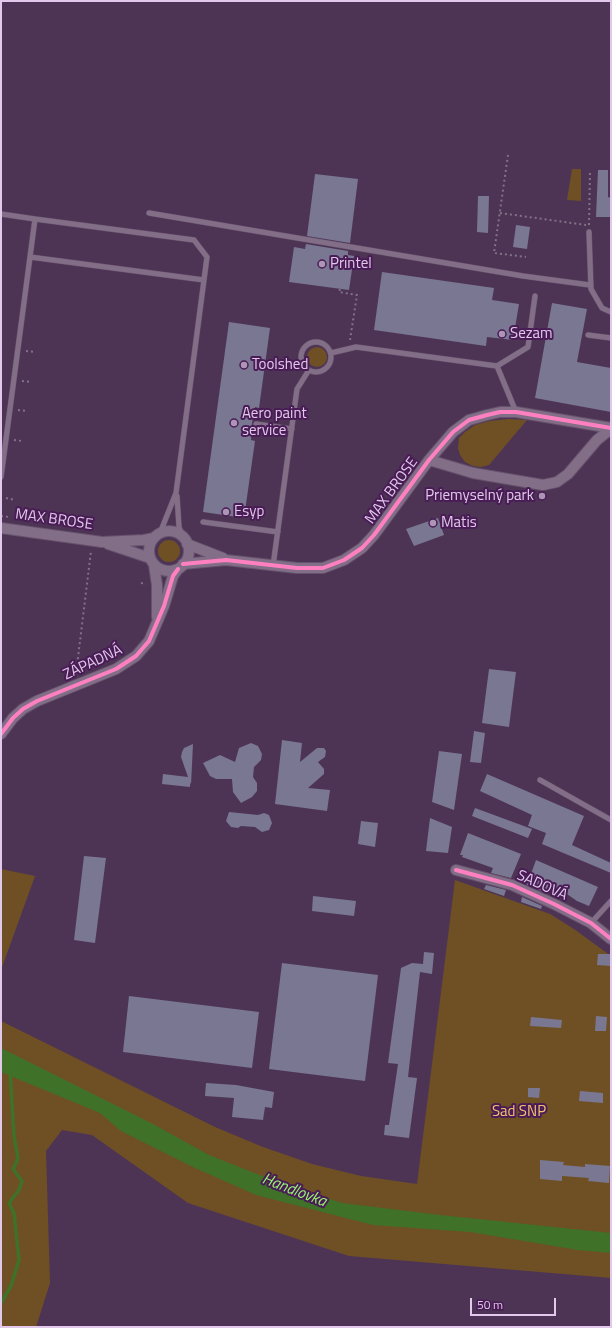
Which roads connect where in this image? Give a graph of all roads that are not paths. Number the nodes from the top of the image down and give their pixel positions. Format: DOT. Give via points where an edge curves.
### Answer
graph roads {
  1 [pos="149,213"];
  2 [pos="1,214"];
  3 [pos="35,219"];
  4 [pos="589,232"];
  5 [pos="30,257"];
  6 [pos="204,280"];
  7 [pos="590,285"];
  8 [pos="535,296"];
  9 [pos="611,312"];
  10 [pos="588,335"];
  11 [pos="611,338"];
  12 [pos="332,353"];
  13 [pos="497,366"];
  14 [pos="309,370"];
  15 [pos="516,412"];
  16 [pos="256,424"];
  17 [pos="292,429"];
  18 [pos="611,429"];
  19 [pos="429,460"];
  20 [pos="1,476"];
  21 [pos="176,493"];
  22 [pos="203,522"];
  23 [pos="1,528"];
  24 [pos="278,532"];
  25 [pos="157,536"];
  26 [pos="185,541"];
  27 [pos="102,542"];
  28 [pos="226,560"];
  29 [pos="152,562"];
  30 [pos="273,566"];
  31 [pos="180,567"];
  32 [pos="157,623"];
  33 [pos="1,734"];
  34 [pos="540,780"];
  35 [pos="611,820"];
  36 [pos="456,870"];
  37 [pos="611,901"];
  38 [pos="590,923"];
  39 [pos="611,939"];
  1 -- 7 [label="lane"];
  2 -- 3 [label="lane"];
  3 -- 5 [label="lane"];
  3 -- 6 [label="lane" via="194,240 207,258"];
  4 -- 7 [label="lane"];
  5 -- 6 [label="lane"];
  5 -- 20 [label="lane"];
  6 -- 21 [label="lane"];
  7 -- 9 [label="lane" via="602,308"];
  8 -- 13 [label="lane" via="528,347"];
  10 -- 11 [label="lane"];
  12 -- 13 [label="lane" via="356,347"];
  12 -- 14 [label="lane" via="326,369 316,372"];
  12 -- 14 [label="lane" via="320,342 307,344 301,356 303,364"];
  13 -- 15 [label="lane"];
  14 -- 17 [label="lane" via="297,389"];
  15 -- 18 [label="street, MAX BROSE"];
  15 -- 19 [label="street, MAX BROSE" via="500,412 469,420 453,432"];
  16 -- 17 [label="lane"];
  17 -- 24 [label="lane"];
  18 -- 19 [label="street" via="597,440 568,474 557,482 543,485 472,473"];
  19 -- 30 [label="street, MAX BROSE" via="362,548 344,560 323,568"];
  21 -- 25 [label="lane"];
  21 -- 26 [label="lane" via="179,527"];
  22 -- 24 [label="lane"];
  23 -- 27 [label="street, MAX BROSE"];
  24 -- 30 [label="lane"];
  25 -- 26 [label="street, MAX BROSE" via="170,531 177,533"];
  25 -- 27 [label="street, MAX BROSE" via="144,540"];
  25 -- 29 [label="street" via="149,548"];
  26 -- 28 [label="street, MAX BROSE"];
  26 -- 31 [label="street" via="188,555"];
  27 -- 29 [label="street, MAX BROSE"];
  28 -- 30 [label="street, MAX BROSE"];
  28 -- 31 [label="street, MAX BROSE"];
  29 -- 31 [label="street, MAX BROSE" via="163,570"];
  29 -- 32 [label="street, ZÁPADNÁ" via="157,585"];
  31 -- 32 [label="street, ZÁPADNÁ" via="173,576"];
  32 -- 33 [label="street, ZÁPADNÁ" via="149,641 136,656 116,669 23,708"];
  34 -- 35 [label="lane"];
  36 -- 38 [label="street, SADOVÁ" via="512,885"];
  37 -- 38 [label="lane"];
  38 -- 39 [label="street, SADOVÁ"];
}
